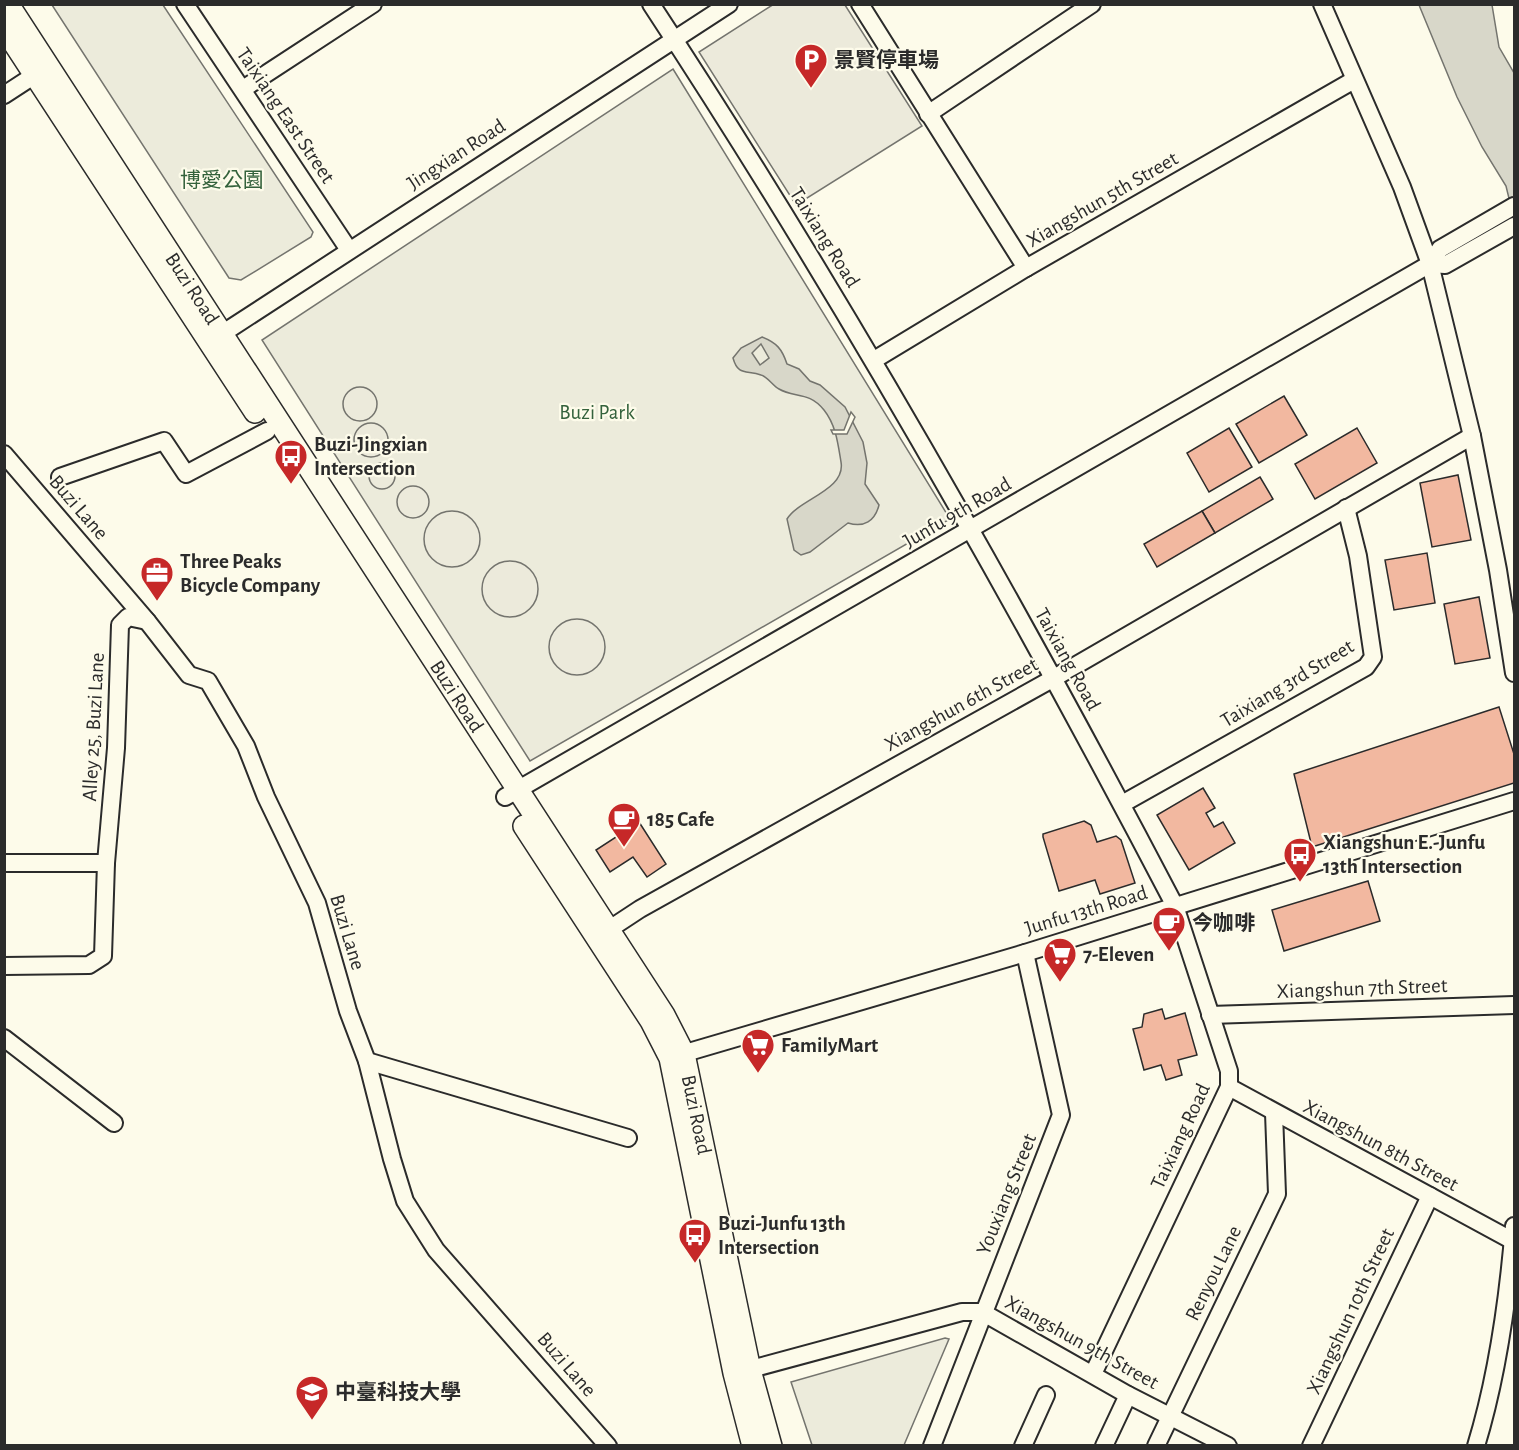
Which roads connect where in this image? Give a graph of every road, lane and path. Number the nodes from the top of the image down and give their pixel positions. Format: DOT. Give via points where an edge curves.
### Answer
graph roads {
  1 [pos="8,4"];
  2 [pos="185,4"];
  3 [pos="373,4"];
  4 [pos="651,4"];
  5 [pos="729,4"];
  6 [pos="860,4"];
  7 [pos="1092,4"];
  8 [pos="1322,4"];
  9 [pos="4,28"];
  10 [pos="675,40"];
  11 [pos="41,71"];
  12 [pos="1354,80"];
  13 [pos="243,89"];
  14 [pos="4,95"];
  15 [pos="928,114"];
  16 [pos="1515,206"];
  17 [pos="1515,226"];
  18 [pos="349,250"];
  19 [pos="1438,265"];
  20 [pos="1026,268"];
  21 [pos="214,338"];
  22 [pos="874,360"];
  23 [pos="267,431"];
  24 [pos="1472,436"];
  25 [pos="8,464"];
  26 [pos="60,477"];
  27 [pos="1346,508"];
  28 [pos="972,529"];
  29 [pos="147,621"];
  30 [pos="1515,673"];
  31 [pos="1054,678"];
  32 [pos="511,793"];
  33 [pos="1515,801"];
  34 [pos="1122,804"];
  35 [pos="4,863"];
  36 [pos="106,863"];
  37 [pos="1175,906"];
  38 [pos="603,933"];
  39 [pos="1025,953"];
  40 [pos="4,966"];
  41 [pos="1515,1005"];
  42 [pos="1210,1015"];
  43 [pos="4,1038"];
  44 [pos="677,1056"];
  45 [pos="368,1061"];
  46 [pos="1228,1087"];
  47 [pos="1274,1113"];
  48 [pos="114,1123"];
  49 [pos="628,1138"];
  50 [pos="1430,1196"];
  51 [pos="1514,1233"];
  52 [pos="982,1312"];
  53 [pos="742,1372"];
  54 [pos="1093,1374"];
  55 [pos="1046,1395"];
  56 [pos="1128,1395"];
  57 [pos="1170,1417"];
  58 [pos="608,1446"];
  59 [pos="753,1446"];
  60 [pos="771,1446"];
  61 [pos="932,1446"];
  62 [pos="1023,1446"];
  63 [pos="1104,1446"];
  64 [pos="1156,1446"];
  65 [pos="1228,1446"];
  66 [pos="1311,1446"];
  67 [pos="1476,1446"];
  1 -- 11 [label="main road, Buzi Road"];
  2 -- 13 [label="street, Taixiang East Street"];
  3 -- 13 [label="street"];
  4 -- 10 [label="street, Taixiang Road"];
  5 -- 10 [label="street, Jingxian Road"];
  6 -- 15 [label="street"];
  7 -- 15 [label="street"];
  8 -- 12 [label="street"];
  9 -- 11 [label="main road, Buzi Road"];
  10 -- 18 [label="street, Jingxian Road"];
  10 -- 22 [label="street, Taixiang Road"];
  11 -- 14 [label="street"];
  11 -- 21 [label="main road, Buzi Road"];
  12 -- 19 [label="street"];
  12 -- 20 [label="street, Xiangshun 5th Street"];
  13 -- 18 [label="street, Taixiang East Street"];
  15 -- 20 [label="street"];
  16 -- 19 [label="street, Junfu 9th Road" via="1440,249"];
  17 -- 19 [label="street"];
  18 -- 21 [label="street, Jingxian Road"];
  19 -- 24 [label="street"];
  19 -- 28 [label="street, Junfu 9th Road"];
  20 -- 22 [label="street, Xiangshun 5th Street"];
  21 -- 23 [label="main road, Buzi Road"];
  21 -- 32 [label="main road, Buzi Road"];
  22 -- 28 [label="street, Taixiang Road"];
  23 -- 26 [label="street" via="186,474 164,441"];
  23 -- 32 [label="main road, Buzi Road"];
  24 -- 27 [label="street, Xiangshun 6th Street"];
  24 -- 30 [label="street"];
  25 -- 29 [label="street, Buzi Lane"];
  27 -- 31 [label="street, Xiangshun 6th Street"];
  27 -- 34 [label="street, Taixiang 3rd Street" via="1358,556 1373,657 1366,667"];
  28 -- 31 [label="street, Taixiang Road"];
  28 -- 32 [label="street, Junfu 9th Road"];
  29 -- 36 [label="street, Alley 25, Buzi Lane" via="128,616 120,625 116,748"];
  29 -- 45 [label="street, Buzi Lane" via="189,675 207,681 246,746 317,903 348,1011"];
  31 -- 34 [label="street, Taixiang Road"];
  31 -- 38 [label="street, Xiangshun 6th Street"];
  32 -- 38 [label="main road, Buzi Road"];
  33 -- 37 [label="street, Junfu 13th Road"];
  34 -- 37 [label="street, Taixiang Road"];
  35 -- 36 [label="street"];
  36 -- 40 [label="street, Alley 25, Buzi Lane" via="103,956 89,965"];
  37 -- 39 [label="street, Junfu 13th Road"];
  37 -- 42 [label="street, Taixiang Road"];
  38 -- 44 [label="main road, Buzi Road" via="651,1021"];
  39 -- 44 [label="street, Junfu 13th Road"];
  39 -- 52 [label="street, Youxiang Street" via="1061,1115"];
  41 -- 42 [label="street, Xiangshun 7th Street"];
  42 -- 46 [label="street, Taixiang Road" via="1229,1071"];
  43 -- 48 [label="street"];
  44 -- 53 [label="main road, Buzi Road"];
  45 -- 49 [label="street"];
  45 -- 58 [label="street, Buzi Lane" via="405,1201 436,1250"];
  46 -- 47 [label="street, Xiangshun 8th Street"];
  46 -- 54 [label="street, Taixiang Road"];
  47 -- 50 [label="street, Xiangshun 8th Street"];
  47 -- 57 [label="street, Renyou Lane" via="1277,1194"];
  50 -- 51 [label="street, Xiangshun 8th Street"];
  50 -- 66 [label="street, Xiangshun 10th Street"];
  51 -- 67 [label="street" via="1508,1302 1488,1406"];
  52 -- 53 [label="street, Xiangshun 9th Street" via="962,1312"];
  52 -- 54 [label="street, Xiangshun 9th Street"];
  52 -- 61 [label="street, Youxiang Street"];
  53 -- 59 [label="main road, Buzi Road"];
  53 -- 60 [label="main road, Buzi Road"];
  54 -- 56 [label="street, Xiangshun 9th Street"];
  55 -- 62 [label="street"];
  56 -- 57 [label="street, Xiangshun 9th Street"];
  56 -- 63 [label="street"];
  57 -- 64 [label="street, Renyou Lane"];
  57 -- 65 [label="street, Xiangshun 9th Street"];
}
